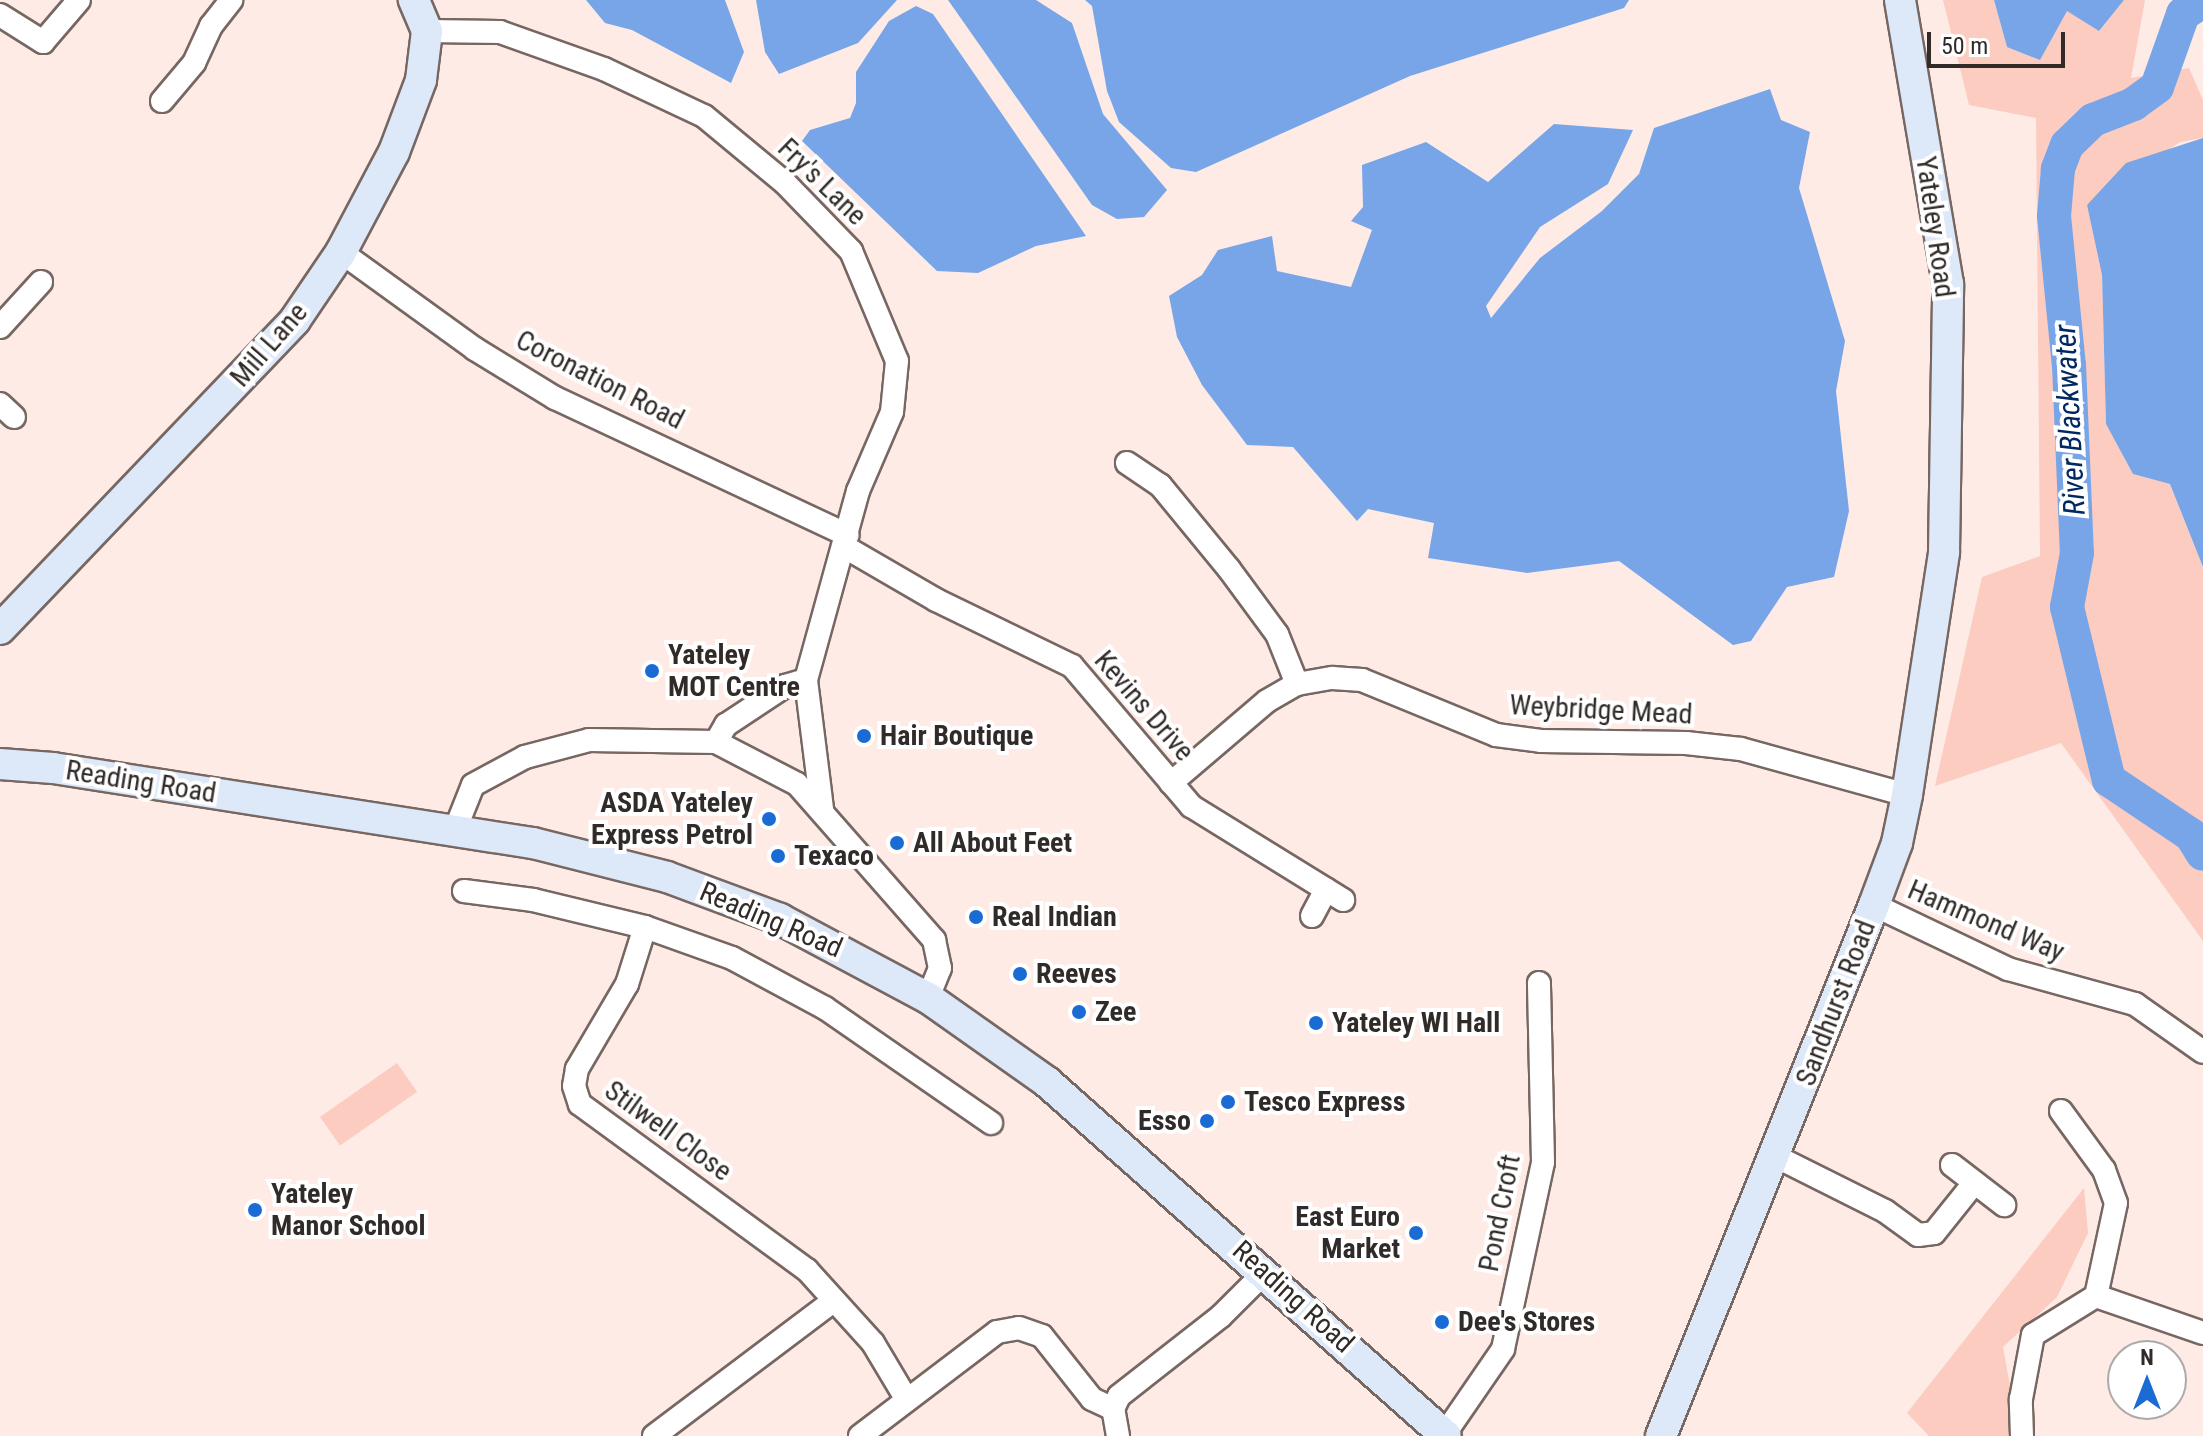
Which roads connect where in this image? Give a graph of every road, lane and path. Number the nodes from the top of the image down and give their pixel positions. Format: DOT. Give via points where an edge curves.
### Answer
graph roads {
  1 [pos="79,0"];
  2 [pos="231,0"];
  3 [pos="414,0"];
  4 [pos="1900,0"];
  5 [pos="0,15"];
  6 [pos="427,31"];
  7 [pos="162,101"];
  8 [pos="341,252"];
  9 [pos="41,282"];
  10 [pos="0,327"];
  11 [pos="1127,463"];
  12 [pos="846,541"];
  13 [pos="1944,552"];
  14 [pos="0,629"];
  15 [pos="806,680"];
  16 [pos="1297,684"];
  17 [pos="716,742"];
  18 [pos="0,764"];
  19 [pos="1171,783"];
  20 [pos="1907,795"];
  21 [pos="822,809"];
  22 [pos="455,830"];
  23 [pos="464,891"];
  24 [pos="1874,905"];
  25 [pos="1312,916"];
  26 [pos="645,927"];
  27 [pos="1539,983"];
  28 [pos="928,998"];
  29 [pos="2203,1052"];
  30 [pos="2061,1111"];
  31 [pos="991,1123"];
  32 [pos="1777,1157"];
  33 [pos="1952,1165"];
  34 [pos="1974,1183"];
  35 [pos="2004,1205"];
  36 [pos="1265,1272"];
  37 [pos="2096,1296"];
  38 [pos="833,1301"];
  39 [pos="2203,1333"];
  40 [pos="907,1400"];
  41 [pos="1113,1409"];
  42 [pos="1453,1432"];
  43 [pos="654,1436"];
  44 [pos="860,1436"];
  45 [pos="1118,1436"];
  46 [pos="1661,1436"];
  47 [pos="2022,1436"];
  1 -- 5 [label="street" via="43,42"];
  2 -- 7 [label="street" via="211,26 194,63"];
  3 -- 6 [label="street, Mill Lane"];
  4 -- 13 [label="street, Yateley Road" via="1948,284"];
  6 -- 8 [label="street, Mill Lane" via="421,80 394,152"];
  6 -- 12 [label="street, Fry's Lane" via="500,32 604,69 704,116 785,183 851,251 897,361 892,412 858,491"];
  8 -- 12 [label="street, Coronation Road" via="475,349 555,398"];
  8 -- 14 [label="street, Mill Lane" via="295,320"];
  9 -- 10 [label="street"];
  11 -- 16 [label="street" via="1160,485 1229,569 1277,634"];
  12 -- 15 [label="street, Fry's Lane"];
  12 -- 19 [label="street, Kevins Drive" via="936,600 1072,666"];
  13 -- 20 [label="street, Sandhurst Road"];
  15 -- 17 [label="street" via="785,686 726,725"];
  15 -- 21 [label="street, Fry's Lane"];
  16 -- 19 [label="street, Weybridge Mead" via="1267,701"];
  16 -- 20 [label="street, Weybridge Mead" via="1362,680 1496,735 1741,749"];
  17 -- 21 [label="street" via="772,767"];
  17 -- 22 [label="street" via="589,740 525,757 473,785"];
  18 -- 22 [label="street, Reading Road"];
  19 -- 25 [label="street, Kevins Drive" via="1206,817 1335,895"];
  20 -- 24 [label="street, Sandhurst Road" via="1897,843"];
  21 -- 28 [label="street" via="934,940 940,968"];
  22 -- 28 [label="street, Reading Road" via="580,853 716,894 830,942"];
  23 -- 26 [label="street" via="533,900"];
  24 -- 29 [label="street, Hammond Way" via="2008,969 2135,1004"];
  24 -- 32 [label="street, Sandhurst Road"];
  26 -- 31 [label="street" via="779,980"];
  26 -- 38 [label="street, Stilwell Close" via="627,984 577,1069 574,1086 580,1104 807,1270"];
  27 -- 42 [label="street, Pond Croft" via="1543,1162 1503,1349"];
  28 -- 36 [label="street, Reading Road" via="1047,1082"];
  30 -- 37 [label="street" via="2104,1170 2116,1203"];
  32 -- 34 [label="street" via="1885,1211 1918,1235 1934,1233"];
  32 -- 46 [label="street, Sandhurst Road"];
  33 -- 34 [label="street"];
  34 -- 35 [label="street"];
  36 -- 41 [label="street" via="1221,1316 1119,1396"];
  36 -- 42 [label="street, Reading Road" via="1399,1390 1415,1394"];
  37 -- 39 [label="street"];
  37 -- 47 [label="street" via="2033,1335 2021,1399"];
  38 -- 40 [label="street, Stilwell Close" via="873,1343"];
  38 -- 43 [label="street"];
  40 -- 41 [label="street" via="997,1332 1019,1328 1042,1336 1092,1399"];
  40 -- 44 [label="street"];
  41 -- 45 [label="street"];
}
